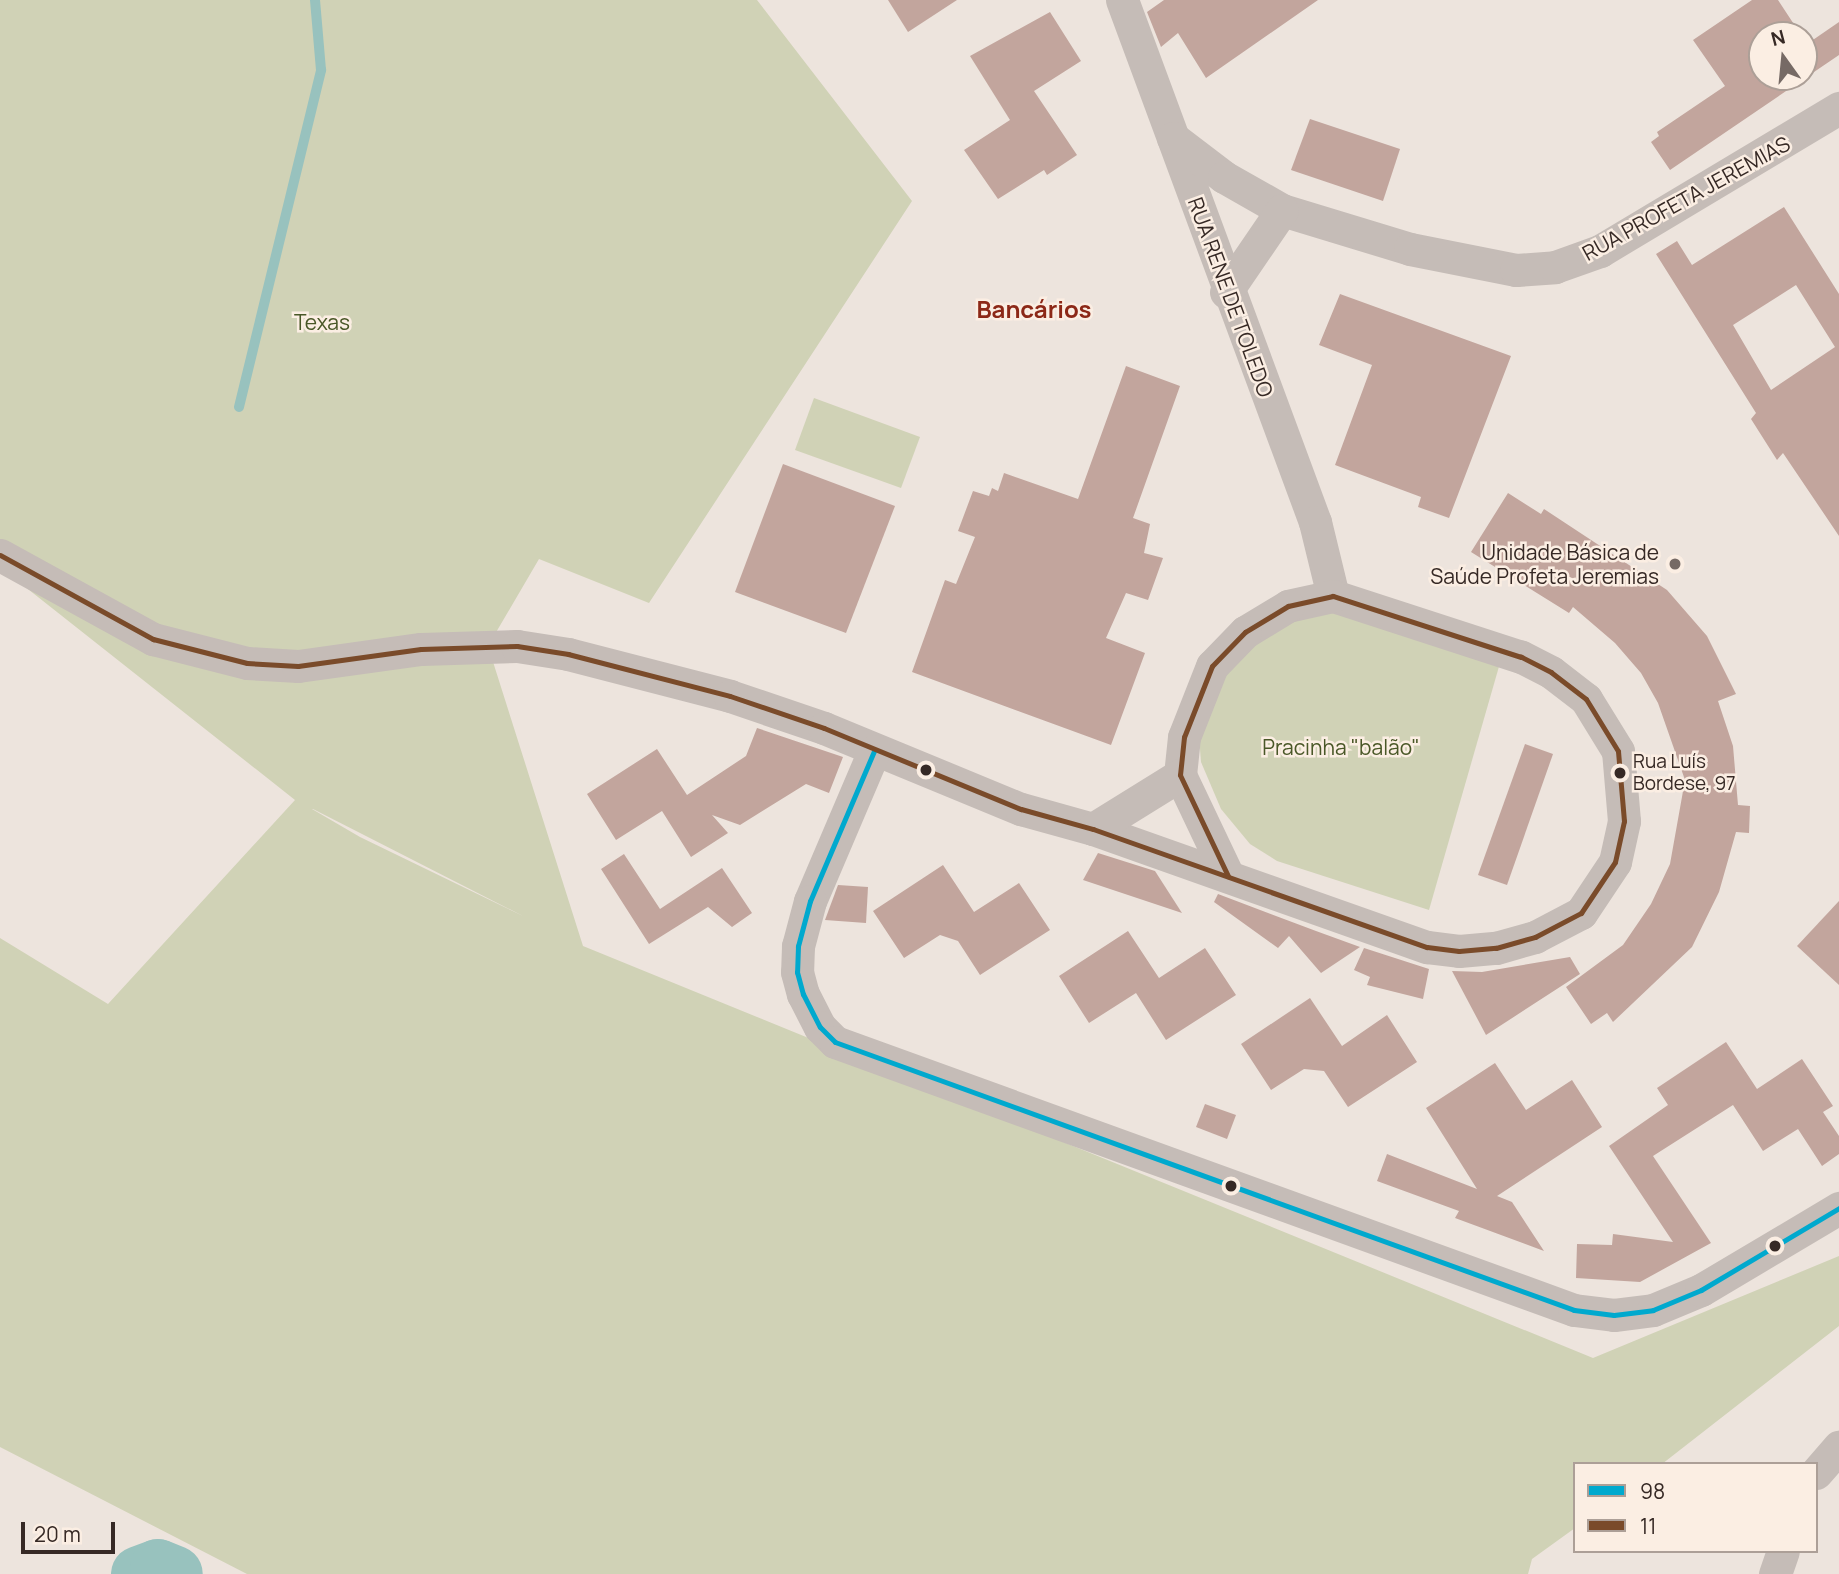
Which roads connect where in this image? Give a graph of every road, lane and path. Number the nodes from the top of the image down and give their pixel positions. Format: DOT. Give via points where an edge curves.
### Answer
graph roads {
  1 [pos="1122,0"];
  2 [pos="1839,108"];
  3 [pos="1172,138"];
  4 [pos="1282,210"];
  5 [pos="1226,292"];
  6 [pos="0,555"];
  7 [pos="1333,596"];
  8 [pos="874,751"];
  9 [pos="1180,775"];
  10 [pos="1093,829"];
  11 [pos="1228,876"];
  12 [pos="1839,1208"];
  13 [pos="1839,1447"];
  14 [pos="1818,1471"];
  15 [pos="1782,1553"];
  16 [pos="1775,1574"];
  1 -- 3 [label="street, RUA RENE DE TOLEDO"];
  2 -- 4 [label="street, RUA PROFETA JEREMIAS" via="1600,251 1555,267 1516,270 1479,265"];
  3 -- 4 [label="street, RUA PROFETA JEREMIAS" via="1224,177"];
  3 -- 5 [label="street, RUA RENE DE TOLEDO"];
  4 -- 5 [label="street"];
  5 -- 7 [label="street, RUA RENE DE TOLEDO" via="1315,522"];
  6 -- 8 [label="street" via="153,639 195,652 247,663 298,666 421,649 517,646 568,654 742,699"];
  7 -- 9 [label="street" via="1287,606 1245,632 1212,666 1184,737"];
  7 -- 11 [label="street" via="1521,657 1551,672 1586,699 1618,751 1624,821 1615,862 1581,913 1559,927 1496,948 1459,951 1427,947"];
  8 -- 10 [label="street" via="1021,809"];
  8 -- 12 [label="street" via="810,901 798,946 797,972 803,994 820,1027 835,1042 1574,1310 1614,1315 1653,1310 1701,1290"];
  9 -- 10 [label="street"];
  9 -- 11 [label="street"];
  10 -- 11 [label="street"];
  13 -- 14 [label="street"];
  15 -- 16 [label="street"];
}
